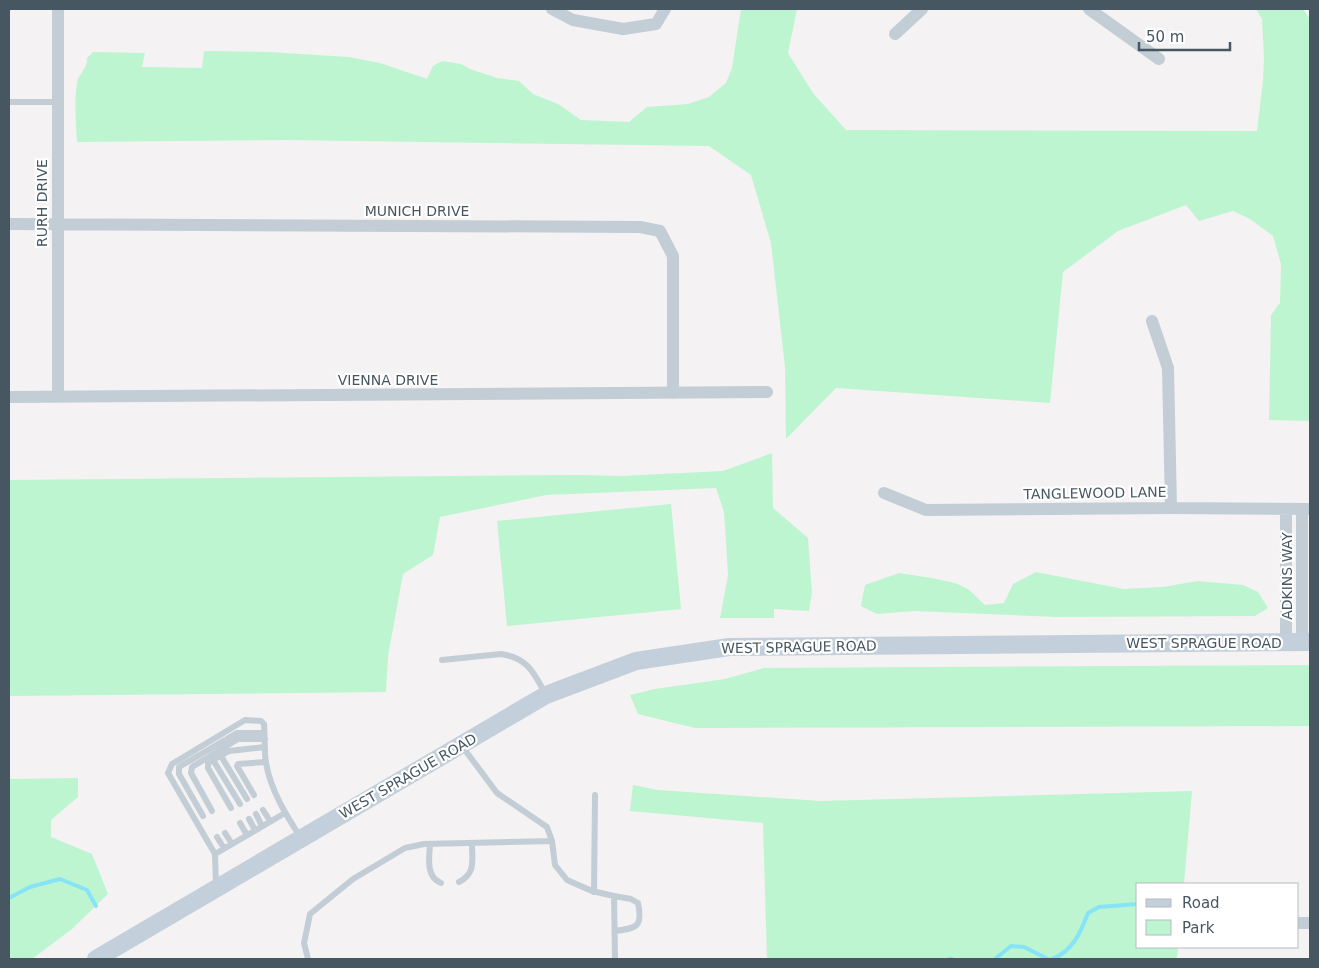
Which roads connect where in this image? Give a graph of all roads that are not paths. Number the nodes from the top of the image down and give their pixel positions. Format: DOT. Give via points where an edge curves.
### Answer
graph roads {
  1 [pos="58,9"];
  2 [pos="552,9"];
  3 [pos="666,9"];
  4 [pos="922,9"];
  5 [pos="1090,9"];
  6 [pos="894,34"];
  7 [pos="1159,59"];
  8 [pos="9,102"];
  9 [pos="57,102"];
  10 [pos="58,223"];
  11 [pos="9,224"];
  12 [pos="1152,321"];
  13 [pos="767,392"];
  14 [pos="673,393"];
  15 [pos="9,397"];
  16 [pos="58,397"];
  17 [pos="884,493"];
  18 [pos="1171,508"];
  19 [pos="1286,509"];
  20 [pos="1306,509"];
  21 [pos="1299,642"];
  22 [pos="442,660"];
  23 [pos="546,695"];
  24 [pos="264,736"];
  25 [pos="461,745"];
  26 [pos="265,747"];
  27 [pos="221,756"];
  28 [pos="213,760"];
  29 [pos="266,762"];
  30 [pos="254,795"];
  31 [pos="595,795"];
  32 [pos="247,800"];
  33 [pos="240,804"];
  34 [pos="231,808"];
  35 [pos="263,810"];
  36 [pos="212,811"];
  37 [pos="285,813"];
  38 [pos="256,814"];
  39 [pos="203,816"];
  40 [pos="248,819"];
  41 [pos="270,821"];
  42 [pos="240,823"];
  43 [pos="262,826"];
  44 [pos="255,830"];
  45 [pos="225,833"];
  46 [pos="247,835"];
  47 [pos="217,837"];
  48 [pos="302,839"];
  49 [pos="552,841"];
  50 [pos="232,844"];
  51 [pos="472,844"];
  52 [pos="430,845"];
  53 [pos="224,848"];
  54 [pos="214,854"];
  55 [pos="459,882"];
  56 [pos="441,883"];
  57 [pos="217,888"];
  58 [pos="594,892"];
  59 [pos="614,896"];
  60 [pos="615,931"];
  61 [pos="96,959"];
  62 [pos="308,959"];
  63 [pos="615,959"];
  1 -- 9 [label="street, RURH DRIVE"];
  2 -- 3 [label="street" via="573,20 623,28 656,24"];
  4 -- 6 [label="street"];
  5 -- 7 [label="street"];
  8 -- 9 [label="lane"];
  9 -- 10 [label="street, RURH DRIVE"];
  10 -- 11 [label="street, MUNICH DRIVE"];
  10 -- 14 [label="street, MUNICH DRIVE" via="640,227 660,231 673,256"];
  10 -- 16 [label="street, RURH DRIVE"];
  12 -- 18 [label="street" via="1168,368"];
  13 -- 14 [label="street, VIENNA DRIVE"];
  14 -- 16 [label="street, VIENNA DRIVE"];
  15 -- 16 [label="street, VIENNA DRIVE"];
  17 -- 18 [label="street, TANGLEWOOD LANE" via="926,510"];
  18 -- 19 [label="street, TANGLEWOOD LANE"];
  19 -- 20 [label="street, TANGLEWOOD LANE"];
  19 -- 21 [label="street, ADKINS WAY"];
  20 -- 21 [label="street, ADKINS WAY"];
  21 -- 23 [label="street, WEST SPRAGUE ROAD" via="729,647 636,661"];
  22 -- 23 [label="lane" via="501,654 511,656 534,672"];
  23 -- 25 [label="street, WEST SPRAGUE ROAD"];
  24 -- 26 [label="lane"];
  24 -- 36 [label="lane" via="238,739 192,767 191,773"];
  24 -- 39 [label="lane" via="238,733 179,767 179,774"];
  24 -- 54 [label="lane" via="261,721 246,720 172,764 168,773"];
  25 -- 48 [label="street, WEST SPRAGUE ROAD"];
  25 -- 49 [label="lane" via="497,793 547,827"];
  26 -- 27 [label="lane" via="237,749"];
  26 -- 29 [label="lane"];
  27 -- 28 [label="lane"];
  27 -- 32 [label="lane"];
  28 -- 33 [label="lane"];
  28 -- 34 [label="lane" via="208,763 208,768"];
  29 -- 30 [label="lane" via="237,766"];
  29 -- 37 [label="lane" via="270,781"];
  31 -- 58 [label="lane"];
  35 -- 41 [label="lane"];
  37 -- 41 [label="lane"];
  37 -- 48 [label="lane"];
  38 -- 43 [label="lane"];
  40 -- 44 [label="lane"];
  41 -- 43 [label="lane"];
  42 -- 46 [label="lane"];
  43 -- 44 [label="lane"];
  44 -- 46 [label="lane"];
  45 -- 50 [label="lane"];
  46 -- 50 [label="lane"];
  47 -- 53 [label="lane"];
  48 -- 57 [label="street, WEST SPRAGUE ROAD"];
  49 -- 51 [label="lane"];
  49 -- 58 [label="lane" via="555,865 566,880"];
  50 -- 53 [label="lane"];
  51 -- 52 [label="lane"];
  51 -- 55 [label="lane" via="472,868 467,878"];
  52 -- 56 [label="lane" via="429,867"];
  52 -- 62 [label="lane" via="404,848 353,879 310,914 304,943"];
  53 -- 54 [label="lane"];
  54 -- 57 [label="lane"];
  57 -- 61 [label="street, WEST SPRAGUE ROAD"];
  58 -- 59 [label="lane"];
  59 -- 60 [label="lane"];
  59 -- 60 [label="lane" via="638,903 640,916 634,928"];
  60 -- 63 [label="lane"];
}
